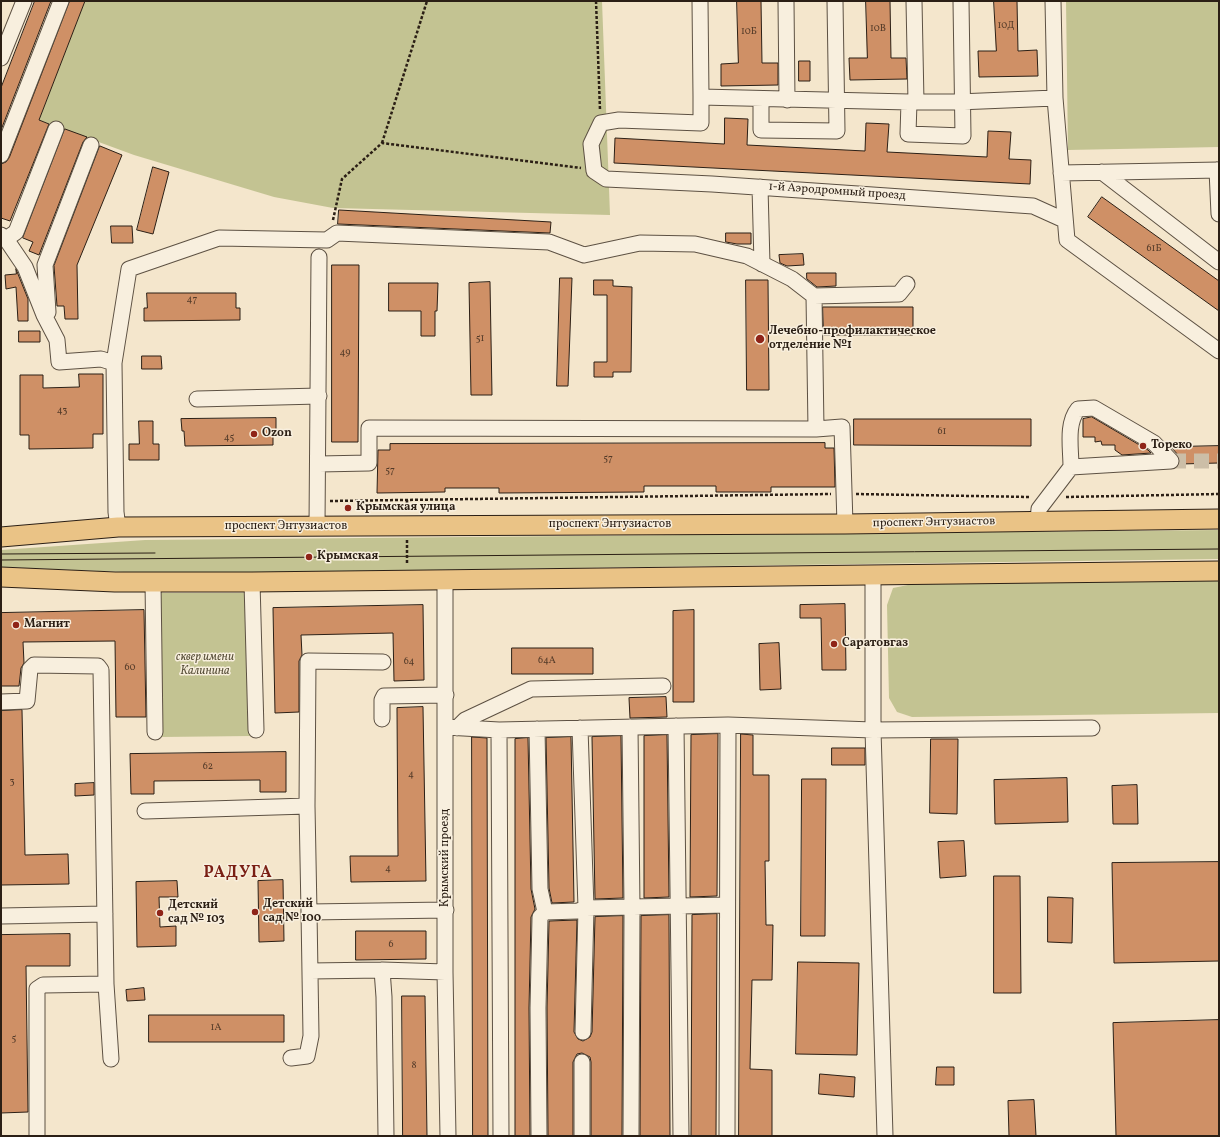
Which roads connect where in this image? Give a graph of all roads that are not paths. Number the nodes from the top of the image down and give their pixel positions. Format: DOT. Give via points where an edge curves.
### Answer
graph roads {
  1 [pos="24,1"];
  2 [pos="61,1"];
  3 [pos="700,1"];
  4 [pos="786,1"];
  5 [pos="835,1"];
  6 [pos="914,1"];
  7 [pos="961,1"];
  8 [pos="1054,1"];
  9 [pos="1,58"];
  10 [pos="701,97"];
  11 [pos="1055,98"];
  12 [pos="761,99"];
  13 [pos="786,100"];
  14 [pos="837,102"];
  15 [pos="912,102"];
  16 [pos="964,102"];
  17 [pos="56,129"];
  18 [pos="91,145"];
  19 [pos="1,155"];
  20 [pos="1218,170"];
  21 [pos="1102,172"];
  22 [pos="1061,173"];
  23 [pos="760,187"];
  24 [pos="1219,214"];
  25 [pos="1064,220"];
  26 [pos="4,237"];
  27 [pos="319,257"];
  28 [pos="1219,262"];
  29 [pos="762,264"];
  30 [pos="907,284"];
  31 [pos="814,296"];
  32 [pos="44,315"];
  33 [pos="1219,351"];
  34 [pos="114,363"];
  35 [pos="319,396"];
  36 [pos="197,399"];
  37 [pos="816,428"];
  38 [pos="319,464"];
  39 [pos="1071,467"];
  40 [pos="1219,519"];
  41 [pos="1038,521"];
  42 [pos="845,524"];
  43 [pos="317,526"];
  44 [pos="118,527"];
  45 [pos="1,537"];
  46 [pos="1219,570"];
  47 [pos="873,574"];
  48 [pos="1,577"];
  49 [pos="445,580"];
  50 [pos="153,582"];
  51 [pos="252,582"];
  52 [pos="383,662"];
  53 [pos="663,686"];
  54 [pos="446,695"];
  55 [pos="1,702"];
  56 [pos="382,719"];
  57 [pos="728,725"];
  58 [pos="676,726"];
  59 [pos="630,727"];
  60 [pos="451,728"];
  61 [pos="580,728"];
  62 [pos="1092,728"];
  63 [pos="537,729"];
  64 [pos="256,730"];
  65 [pos="500,730"];
  66 [pos="873,730"];
  67 [pos="155,732"];
  68 [pos="307,806"];
  69 [pos="145,811"];
  70 [pos="679,906"];
  71 [pos="727,906"];
  72 [pos="586,908"];
  73 [pos="632,908"];
  74 [pos="446,910"];
  75 [pos="308,912"];
  76 [pos="545,912"];
  77 [pos="105,914"];
  78 [pos="1,916"];
  79 [pos="382,970"];
  80 [pos="310,972"];
  81 [pos="445,972"];
  82 [pos="106,984"];
  83 [pos="582,1032"];
  84 [pos="291,1058"];
  85 [pos="111,1059"];
  86 [pos="582,1062"];
  87 [pos="37,1136"];
  88 [pos="386,1136"];
  89 [pos="448,1136"];
  90 [pos="501,1136"];
  91 [pos="539,1136"];
  92 [pos="582,1136"];
  93 [pos="631,1136"];
  94 [pos="681,1136"];
  95 [pos="727,1136"];
  96 [pos="885,1136"];
  1 -- 9 [label="street"];
  2 -- 19 [label="street"];
  3 -- 10 [label="street"];
  4 -- 13 [label="street"];
  5 -- 14 [label="street"];
  6 -- 15 [label="street"];
  7 -- 16 [label="street"];
  8 -- 11 [label="street"];
  10 -- 12 [label="street"];
  10 -- 23 [label="street, 1-й Аэродромный проезд" via="701,123 619,120 601,123 591,144 594,170 606,180"];
  11 -- 16 [label="street"];
  11 -- 22 [label="street"];
  12 -- 13 [label="street"];
  12 -- 14 [label="street" via="761,130 838,131"];
  13 -- 14 [label="street"];
  14 -- 15 [label="street"];
  15 -- 16 [label="street"];
  15 -- 16 [label="street" via="908,134 963,136"];
  17 -- 26 [label="street" via="16,232"];
  18 -- 32 [label="street" via="45,265 48,312"];
  20 -- 21 [label="street"];
  20 -- 24 [label="street"];
  21 -- 22 [label="street"];
  21 -- 28 [label="street"];
  22 -- 25 [label="street"];
  23 -- 25 [label="street, 1-й Аэродромный проезд" via="1033,206"];
  23 -- 29 [label="street"];
  25 -- 33 [label="street" via="1067,240"];
  26 -- 32 [label="street" via="25,267"];
  27 -- 35 [label="street"];
  29 -- 31 [label="street" via="792,279"];
  29 -- 34 [label="street" via="747,256 695,244 640,244 584,255 550,242 337,233 327,240 218,238 129,269"];
  30 -- 31 [label="street" via="899,294"];
  31 -- 37 [label="street"];
  32 -- 34 [label="street" via="57,340 59,362 100,359"];
  34 -- 44 [label="street"];
  35 -- 36 [label="street"];
  35 -- 38 [label="street"];
  37 -- 38 [label="street" via="369,428 369,463"];
  37 -- 42 [label="street" via="842,427"];
  38 -- 43 [label="street"];
  39 -- 39 [label="street" via="1132,463 1171,461 1154,443 1094,408 1078,409 1074,415 1071,424"];
  39 -- 41 [label="street" via="1039,509"];
  40 -- 41 [label="main road, проспект Энтузиастов"];
  41 -- 42 [label="main road, проспект Энтузиастов"];
  42 -- 43 [label="main road, проспект Энтузиастов"];
  43 -- 44 [label="main road, проспект Энтузиастов"];
  44 -- 45 [label="main road, проспект Энтузиастов"];
  46 -- 47 [label="main road"];
  47 -- 49 [label="main road"];
  47 -- 66 [label="street"];
  48 -- 50 [label="main road"];
  49 -- 51 [label="main road"];
  49 -- 54 [label="street, Крымский проезд"];
  50 -- 51 [label="main road"];
  50 -- 67 [label="street"];
  51 -- 64 [label="street"];
  52 -- 68 [label="street" via="308,661"];
  53 -- 60 [label="street" via="530,688"];
  54 -- 56 [label="street" via="384,696"];
  54 -- 60 [label="street, Крымский проезд"];
  55 -- 77 [label="street" via="27,701 30,669 34,666 98,666 101,670"];
  57 -- 58 [label="street"];
  57 -- 66 [label="street"];
  57 -- 71 [label="street"];
  58 -- 59 [label="street"];
  58 -- 70 [label="street"];
  59 -- 61 [label="street"];
  59 -- 73 [label="street"];
  60 -- 65 [label="street"];
  60 -- 74 [label="street, Крымский проезд"];
  61 -- 63 [label="street"];
  61 -- 72 [label="street"];
  62 -- 66 [label="street"];
  63 -- 65 [label="street"];
  63 -- 76 [label="street" via="540,889"];
  65 -- 90 [label="street"];
  66 -- 96 [label="street"];
  68 -- 69 [label="street"];
  68 -- 75 [label="street"];
  70 -- 71 [label="street"];
  70 -- 73 [label="street"];
  70 -- 94 [label="street"];
  71 -- 95 [label="street"];
  72 -- 73 [label="street"];
  72 -- 76 [label="street" via="578,911"];
  72 -- 83 [label="street"];
  73 -- 93 [label="street"];
  74 -- 75 [label="street"];
  74 -- 81 [label="street, Крымский проезд"];
  75 -- 80 [label="street"];
  76 -- 91 [label="street" via="540,917"];
  77 -- 78 [label="street"];
  77 -- 82 [label="street"];
  79 -- 80 [label="street"];
  79 -- 81 [label="street"];
  79 -- 88 [label="street"];
  80 -- 84 [label="street" via="311,1036 307,1056"];
  81 -- 89 [label="street, Крымский проезд"];
  82 -- 85 [label="street"];
  82 -- 87 [label="street" via="43,985 37,988"];
  86 -- 92 [label="street"];
}
